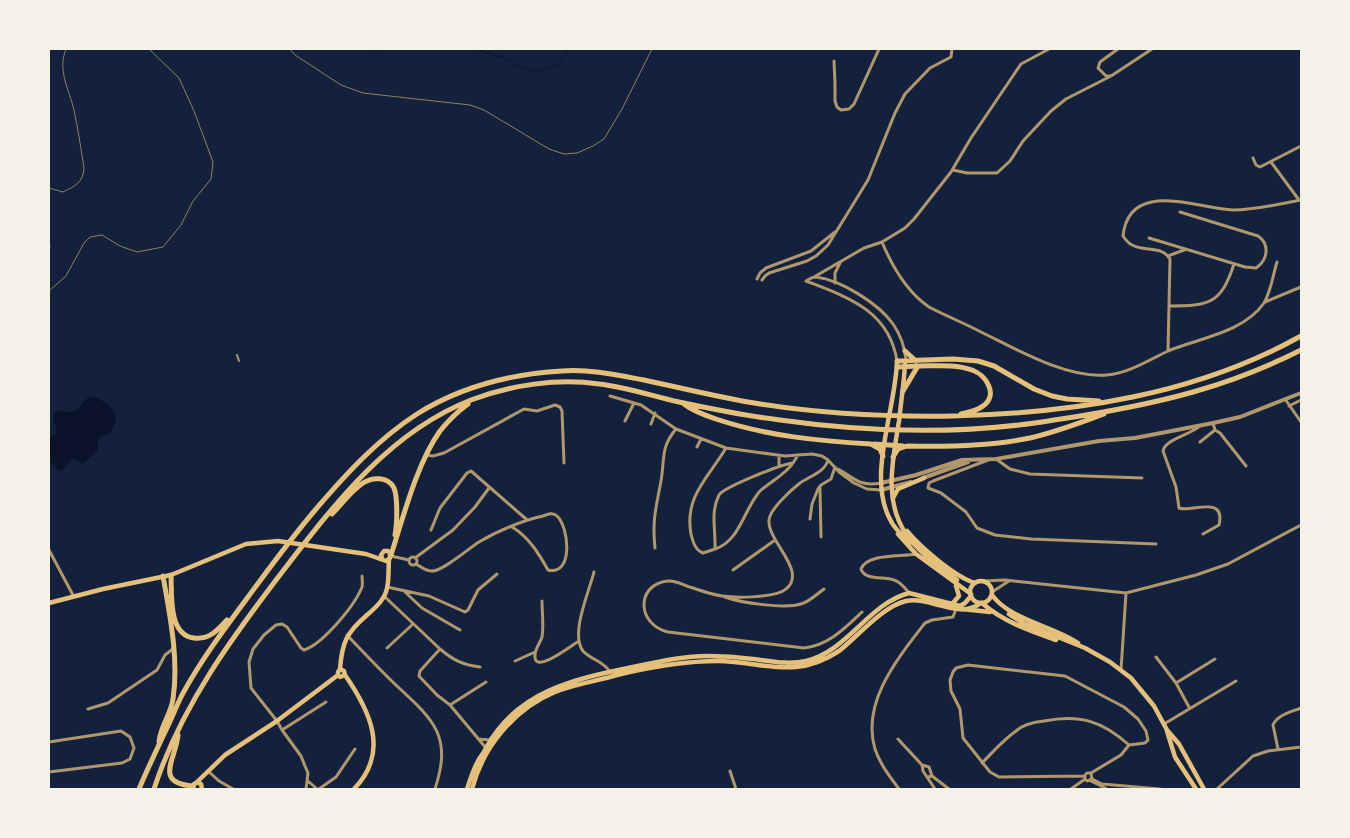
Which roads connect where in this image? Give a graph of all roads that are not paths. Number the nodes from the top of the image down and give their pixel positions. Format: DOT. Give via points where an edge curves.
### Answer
graph roads {
  1 [pos="879,49"];
  2 [pos="952,49"];
  3 [pos="1049,49"];
  4 [pos="1118,49"];
  5 [pos="1152,49"];
  6 [pos="834,61"];
  7 [pos="1111,76"];
  8 [pos="1301,146"];
  9 [pos="1253,158"];
  10 [pos="1270,162"];
  11 [pos="953,170"];
  12 [pos="1300,200"];
  13 [pos="1180,212"];
  14 [pos="837,230"];
  15 [pos="1149,238"];
  16 [pos="882,242"];
  17 [pos="1186,249"];
  18 [pos="1168,256"];
  19 [pos="840,262"];
  20 [pos="1276,262"];
  21 [pos="1234,264"];
  22 [pos="814,277"];
  23 [pos="757,279"];
  24 [pos="762,280"];
  25 [pos="835,283"];
  26 [pos="1301,288"];
  27 [pos="1264,302"];
  28 [pos="1169,306"];
  29 [pos="1301,336"];
  30 [pos="1168,350"];
  31 [pos="1301,350"];
  32 [pos="905,351"];
  33 [pos="237,355"];
  34 [pos="239,361"];
  35 [pos="897,364"];
  36 [pos="905,364"];
  37 [pos="917,364"];
  38 [pos="903,391"];
  39 [pos="1301,393"];
  40 [pos="610,396"];
  41 [pos="1285,399"];
  42 [pos="473,400"];
  43 [pos="1301,400"];
  44 [pos="1110,401"];
  45 [pos="681,402"];
  46 [pos="634,403"];
  47 [pos="1290,406"];
  48 [pos="1116,410"];
  49 [pos="655,413"];
  50 [pos="954,416"];
  51 [pos="625,421"];
  52 [pos="1301,422"];
  53 [pos="1213,423"];
  54 [pos="651,424"];
  55 [pos="1200,426"];
  56 [pos="676,429"];
  57 [pos="1215,430"];
  58 [pos="701,438"];
  59 [pos="1200,442"];
  60 [pos="871,444"];
  61 [pos="885,445"];
  62 [pos="697,446"];
  63 [pos="895,446"];
  64 [pos="907,446"];
  65 [pos="726,448"];
  66 [pos="427,455"];
  67 [pos="779,455"];
  68 [pos="798,455"];
  69 [pos="883,456"];
  70 [pos="893,457"];
  71 [pos="996,458"];
  72 [pos="990,459"];
  73 [pos="828,460"];
  74 [pos="970,460"];
  75 [pos="564,463"];
  76 [pos="793,463"];
  77 [pos="779,466"];
  78 [pos="1246,466"];
  79 [pos="836,468"];
  80 [pos="924,478"];
  81 [pos="1142,478"];
  82 [pos="891,480"];
  83 [pos="880,483"];
  84 [pos="820,487"];
  85 [pos="891,487"];
  86 [pos="489,488"];
  87 [pos="881,490"];
  88 [pos="892,499"];
  89 [pos="526,519"];
  90 [pos="810,519"];
  91 [pos="898,521"];
  92 [pos="892,524"];
  93 [pos="1301,526"];
  94 [pos="512,527"];
  95 [pos="431,530"];
  96 [pos="314,532"];
  97 [pos="1203,534"];
  98 [pos="821,538"];
  99 [pos="775,540"];
  100 [pos="1156,544"];
  101 [pos="655,548"];
  102 [pos="715,549"];
  103 [pos="49,550"];
  104 [pos="916,554"];
  105 [pos="924,555"];
  106 [pos="387,556"];
  107 [pos="415,558"];
  108 [pos="409,560"];
  109 [pos="416,564"];
  110 [pos="733,570"];
  111 [pos="594,572"];
  112 [pos="497,574"];
  113 [pos="170,575"];
  114 [pos="163,576"];
  115 [pos="362,576"];
  116 [pos="1009,580"];
  117 [pos="984,581"];
  118 [pos="957,582"];
  119 [pos="975,582"];
  120 [pos="387,587"];
  121 [pos="824,589"];
  122 [pos="404,591"];
  123 [pos="250,593"];
  124 [pos="909,593"];
  125 [pos="992,593"];
  126 [pos="1126,593"];
  127 [pos="971,595"];
  128 [pos="385,596"];
  129 [pos="724,596"];
  130 [pos="74,597"];
  131 [pos="542,601"];
  132 [pos="49,603"];
  133 [pos="981,603"];
  134 [pos="952,604"];
  135 [pos="959,609"];
  136 [pos="862,612"];
  137 [pos="1009,614"];
  138 [pos="998,615"];
  139 [pos="413,624"];
  140 [pos="460,630"];
  141 [pos="347,636"];
  142 [pos="578,641"];
  143 [pos="1076,644"];
  144 [pos="174,648"];
  145 [pos="387,648"];
  146 [pos="1085,648"];
  147 [pos="440,649"];
  148 [pos="536,652"];
  149 [pos="1156,657"];
  150 [pos="1215,659"];
  151 [pos="515,661"];
  152 [pos="480,667"];
  153 [pos="340,670"];
  154 [pos="1121,670"];
  155 [pos="610,672"];
  156 [pos="338,675"];
  157 [pos="345,675"];
  158 [pos="1236,681"];
  159 [pos="486,682"];
  160 [pos="1176,683"];
  161 [pos="326,702"];
  162 [pos="450,705"];
  163 [pos="1189,707"];
  164 [pos="1301,708"];
  165 [pos="88,709"];
  166 [pos="277,721"];
  167 [pos="1164,724"];
  168 [pos="178,730"];
  169 [pos="282,730"];
  170 [pos="1167,730"];
  171 [pos="478,739"];
  172 [pos="898,739"];
  173 [pos="490,740"];
  174 [pos="49,742"];
  175 [pos="1129,745"];
  176 [pos="158,746"];
  177 [pos="1301,746"];
  178 [pos="356,749"];
  179 [pos="486,749"];
  180 [pos="1278,749"];
  181 [pos="982,763"];
  182 [pos="922,765"];
  183 [pos="208,771"];
  184 [pos="730,771"];
  185 [pos="49,772"];
  186 [pos="1194,772"];
  187 [pos="1091,773"];
  188 [pos="930,776"];
  189 [pos="1186,776"];
  190 [pos="1084,778"];
  191 [pos="308,780"];
  192 [pos="1092,780"];
  193 [pos="194,786"];
  194 [pos="202,787"];
  195 [pos="139,789"];
  196 [pos="154,789"];
  197 [pos="233,789"];
  198 [pos="306,789"];
  199 [pos="318,789"];
  200 [pos="354,789"];
  201 [pos="435,789"];
  202 [pos="467,789"];
  203 [pos="472,789"];
  204 [pos="736,789"];
  205 [pos="899,789"];
  206 [pos="935,789"];
  207 [pos="948,789"];
  208 [pos="1070,789"];
  209 [pos="1107,789"];
  210 [pos="1160,789"];
  211 [pos="1196,789"];
  212 [pos="1204,789"];
  213 [pos="1217,789"];
  1 -- 6 [label="street" via="854,104 847,110 841,110 835,104"];
  2 -- 14 [label="street" via="950,58 930,68 905,94 868,180"];
  3 -- 11 [label="street" via="1021,64"];
  4 -- 7 [label="street" via="1100,62 1098,68 1106,76"];
  5 -- 7 [label="street"];
  7 -- 11 [label="street" via="1066,99 1051,111 998,173"];
  8 -- 10 [label="street"];
  9 -- 10 [label="street" via="1258,167"];
  10 -- 12 [label="street"];
  11 -- 16 [label="street" via="914,219"];
  12 -- 18 [label="street" via="1248,210 1149,201 1127,217 1123,236 1131,245 1161,251"];
  13 -- 21 [label="street" via="1249,232 1264,240 1266,251 1260,266 1252,268"];
  14 -- 23 [label="street" via="811,251 766,268"];
  14 -- 24 [label="street" via="816,256 769,273"];
  15 -- 17 [label="street"];
  16 -- 19 [label="street"];
  16 -- 30 [label="street" via="900,274 924,303 1045,362 1078,373 1109,375"];
  17 -- 18 [label="street"];
  17 -- 21 [label="street"];
  18 -- 28 [label="street"];
  19 -- 22 [label="street"];
  19 -- 25 [label="street"];
  20 -- 27 [label="street"];
  21 -- 28 [label="street" via="1226,287 1215,298 1199,305"];
  22 -- 25 [label="street"];
  22 -- 35 [label="street" via="806,281 851,300 881,322 891,338"];
  25 -- 32 [label="street" via="868,301 887,317"];
  26 -- 27 [label="street"];
  27 -- 30 [label="street" via="1235,326"];
  28 -- 30 [label="street"];
  29 -- 44 [label="highway" via="1217,374 1151,394"];
  31 -- 48 [label="highway" via="1226,383"];
  32 -- 36 [label="street"];
  32 -- 37 [label="highway"];
  33 -- 34 [label="street"];
  35 -- 36 [label="highway"];
  35 -- 61 [label="main road"];
  36 -- 37 [label="highway"];
  36 -- 38 [label="main road"];
  37 -- 38 [label="highway"];
  37 -- 44 [label="highway" via="953,359 978,361 1059,398"];
  37 -- 50 [label="highway" via="963,367 985,379 990,388 987,403 977,410"];
  38 -- 63 [label="main road"];
  39 -- 41 [label="street"];
  40 -- 46 [label="street"];
  41 -- 47 [label="street"];
  41 -- 53 [label="street" via="1240,417"];
  42 -- 45 [label="highway" via="548,382 578,382 617,387"];
  42 -- 66 [label="highway" via="446,424"];
  42 -- 96 [label="highway" via="417,428 389,449 350,488"];
  43 -- 47 [label="street"];
  44 -- 50 [label="highway" via="1049,410"];
  45 -- 48 [label="highway" via="780,420 907,430 1014,426"];
  45 -- 60 [label="highway" via="713,418 762,432"];
  46 -- 49 [label="street"];
  46 -- 51 [label="street"];
  47 -- 52 [label="street"];
  48 -- 64 [label="highway" via="1070,427 1015,441"];
  49 -- 54 [label="street"];
  49 -- 56 [label="street"];
  50 -- 123 [label="highway" via="879,416 758,404 591,371 518,376 481,385 418,413 389,434 342,479 279,553"];
  53 -- 55 [label="street"];
  53 -- 57 [label="street"];
  55 -- 71 [label="street"];
  55 -- 97 [label="street" via="1165,445 1163,451 1176,487 1178,508 1209,506 1218,513 1219,525"];
  56 -- 58 [label="street"];
  56 -- 101 [label="street" via="664,450 653,522"];
  57 -- 59 [label="street"];
  57 -- 78 [label="street"];
  58 -- 62 [label="street"];
  58 -- 65 [label="street"];
  60 -- 61 [label="highway"];
  60 -- 69 [label="highway" via="880,449"];
  61 -- 63 [label="highway"];
  61 -- 69 [label="main road"];
  63 -- 64 [label="highway"];
  63 -- 70 [label="main road"];
  64 -- 70 [label="highway" via="898,449"];
  65 -- 67 [label="street"];
  65 -- 102 [label="street" via="704,478 691,508 691,533 697,549 703,553"];
  66 -- 75 [label="street" via="444,453 524,409 536,411 555,405 562,412"];
  66 -- 106 [label="highway"];
  67 -- 68 [label="street"];
  67 -- 77 [label="street"];
  68 -- 73 [label="street" via="819,455"];
  68 -- 76 [label="street"];
  69 -- 83 [label="main road"];
  70 -- 82 [label="main road"];
  71 -- 72 [label="street"];
  71 -- 81 [label="street" via="1010,469 1030,474"];
  72 -- 74 [label="street"];
  72 -- 100 [label="street" via="933,481 928,488 941,493 966,512 976,528 995,535"];
  73 -- 79 [label="street"];
  73 -- 99 [label="street" via="825,468 794,488 772,512 769,524"];
  74 -- 80 [label="street"];
  74 -- 82 [label="street"];
  76 -- 77 [label="street"];
  76 -- 102 [label="street" via="761,491 732,537"];
  77 -- 102 [label="street" via="720,494 714,512"];
  79 -- 83 [label="street" via="859,482"];
  79 -- 84 [label="street" via="831,479"];
  79 -- 87 [label="street" via="858,486"];
  80 -- 85 [label="street"];
  80 -- 88 [label="main road" via="898,490"];
  82 -- 83 [label="street"];
  82 -- 85 [label="main road"];
  83 -- 87 [label="main road"];
  84 -- 90 [label="street" via="812,504"];
  84 -- 98 [label="street"];
  85 -- 87 [label="street"];
  85 -- 88 [label="main road"];
  86 -- 89 [label="street"];
  86 -- 95 [label="street" via="474,473 467,473 440,508"];
  86 -- 107 [label="street" via="453,530"];
  87 -- 92 [label="main road"];
  88 -- 91 [label="main road"];
  89 -- 94 [label="street"];
  89 -- 94 [label="street" via="557,515 565,532 566,554 561,568 554,572 548,570 538,552"];
  91 -- 105 [label="main road"];
  91 -- 119 [label="main road" via="941,562"];
  92 -- 104 [label="main road"];
  92 -- 105 [label="main road"];
  93 -- 126 [label="street" via="1228,564"];
  94 -- 109 [label="street" via="480,542 436,570 428,571"];
  96 -- 106 [label="highway" via="358,486 370,480 383,480 394,488 396,502 396,533"];
  96 -- 168 [label="highway" via="236,633"];
  99 -- 110 [label="street"];
  99 -- 129 [label="street" via="792,571 786,589 762,596"];
  103 -- 130 [label="street"];
  104 -- 118 [label="main road"];
  104 -- 124 [label="street" via="883,556 865,563 861,569 867,576 897,581"];
  105 -- 118 [label="main road"];
  106 -- 108 [label="street"];
  106 -- 113 [label="main road" via="270,540 246,544"];
  106 -- 120 [label="main road"];
  107 -- 108 [label="street"];
  107 -- 109 [label="street"];
  108 -- 109 [label="street" via="410,564"];
  111 -- 142 [label="street"];
  112 -- 122 [label="street" via="478,590 465,612 428,596"];
  113 -- 114 [label="main road"];
  113 -- 123 [label="highway" via="176,623 182,634 190,638 205,638 213,633"];
  114 -- 130 [label="main road"];
  114 -- 144 [label="highway"];
  115 -- 166 [label="street" via="362,586 340,620 309,648 301,648 282,624 270,630 253,649 249,662 251,688"];
  116 -- 117 [label="street"];
  116 -- 125 [label="street"];
  116 -- 126 [label="street"];
  117 -- 119 [label="main road"];
  117 -- 125 [label="main road" via="990,585"];
  118 -- 127 [label="main road"];
  118 -- 134 [label="main road" via="959,596"];
  119 -- 127 [label="main road"];
  120 -- 122 [label="street"];
  120 -- 128 [label="main road"];
  121 -- 129 [label="street" via="797,605 739,602"];
  122 -- 140 [label="street" via="422,608"];
  123 -- 176 [label="highway" via="182,695"];
  124 -- 134 [label="main road"];
  124 -- 155 [label="main road" via="883,607 833,649 804,662 698,656"];
  125 -- 133 [label="main road"];
  125 -- 146 [label="main road" via="1000,604 1064,634"];
  126 -- 154 [label="street"];
  127 -- 133 [label="main road"];
  127 -- 134 [label="main road" via="962,605"];
  128 -- 139 [label="street"];
  128 -- 141 [label="main road"];
  129 -- 136 [label="street" via="673,581 664,582 647,594 645,613 652,625 668,632 804,648 818,646 833,638"];
  130 -- 132 [label="main road"];
  131 -- 148 [label="street" via="543,630"];
  133 -- 135 [label="main road"];
  133 -- 138 [label="main road"];
  135 -- 138 [label="main road" via="986,610"];
  135 -- 203 [label="main road" via="911,600 897,604 839,651 809,666 784,668 720,661 682,662 556,692 530,706 506,727 482,762"];
  135 -- 205 [label="street" via="953,618 925,623 894,665 879,695 874,710 875,748 882,765"];
  137 -- 143 [label="main road"];
  138 -- 143 [label="main road" via="1042,635"];
  139 -- 145 [label="street"];
  139 -- 147 [label="street"];
  141 -- 153 [label="main road" via="342,647"];
  141 -- 201 [label="street" via="433,722 442,751"];
  142 -- 148 [label="street" via="542,663 535,659"];
  142 -- 155 [label="street" via="588,655 604,664"];
  143 -- 146 [label="main road"];
  144 -- 165 [label="street" via="165,655 157,670 108,703"];
  144 -- 176 [label="highway" via="174,697"];
  146 -- 154 [label="main road"];
  147 -- 152 [label="street" via="460,663"];
  147 -- 162 [label="street" via="418,673"];
  148 -- 151 [label="street"];
  149 -- 160 [label="street"];
  150 -- 160 [label="street"];
  153 -- 156 [label="main road"];
  153 -- 157 [label="main road"];
  154 -- 167 [label="main road" via="1143,691"];
  155 -- 173 [label="main road" via="544,692 509,717"];
  156 -- 157 [label="main road"];
  156 -- 166 [label="main road"];
  157 -- 200 [label="main road" via="369,716 374,738 370,768"];
  158 -- 163 [label="street"];
  159 -- 162 [label="street"];
  160 -- 163 [label="street"];
  161 -- 169 [label="street"];
  162 -- 171 [label="street"];
  163 -- 167 [label="street"];
  164 -- 180 [label="street" via="1280,716 1274,722"];
  166 -- 169 [label="street"];
  166 -- 183 [label="main road" via="225,755"];
  167 -- 170 [label="main road"];
  168 -- 193 [label="highway" via="169,775 180,784"];
  168 -- 196 [label="highway"];
  169 -- 191 [label="street" via="301,756"];
  170 -- 186 [label="main road" via="1179,744"];
  170 -- 189 [label="main road" via="1175,757"];
  171 -- 173 [label="street"];
  171 -- 179 [label="street"];
  172 -- 182 [label="street"];
  173 -- 179 [label="main road"];
  174 -- 185 [label="street" via="121,731 130,737 134,748 130,759 122,763"];
  175 -- 181 [label="street" via="1109,729 1087,719 1056,719 1032,723 1016,730"];
  175 -- 181 [label="street" via="1148,740 1138,719 1124,707 1074,680 1064,676 963,665 952,672 950,686 960,709 963,738"];
  175 -- 187 [label="street" via="1121,755"];
  176 -- 195 [label="highway"];
  177 -- 180 [label="street"];
  178 -- 199 [label="street" via="336,777"];
  179 -- 202 [label="main road" via="477,762"];
  180 -- 213 [label="street" via="1253,756"];
  181 -- 190 [label="street" via="998,777"];
  182 -- 188 [label="street" via="923,772"];
  182 -- 188 [label="street" via="929,767"];
  183 -- 193 [label="main road"];
  183 -- 194 [label="main road"];
  183 -- 197 [label="street"];
  184 -- 204 [label="street"];
  186 -- 189 [label="main road"];
  186 -- 212 [label="main road"];
  187 -- 190 [label="street"];
  187 -- 192 [label="street"];
  188 -- 206 [label="street"];
  188 -- 207 [label="street"];
  189 -- 211 [label="main road"];
  190 -- 192 [label="street"];
  190 -- 208 [label="street"];
  191 -- 198 [label="street"];
  191 -- 199 [label="street"];
  192 -- 209 [label="street"];
  192 -- 210 [label="street" via="1102,784"];
  193 -- 194 [label="main road" via="200,783"];
}
